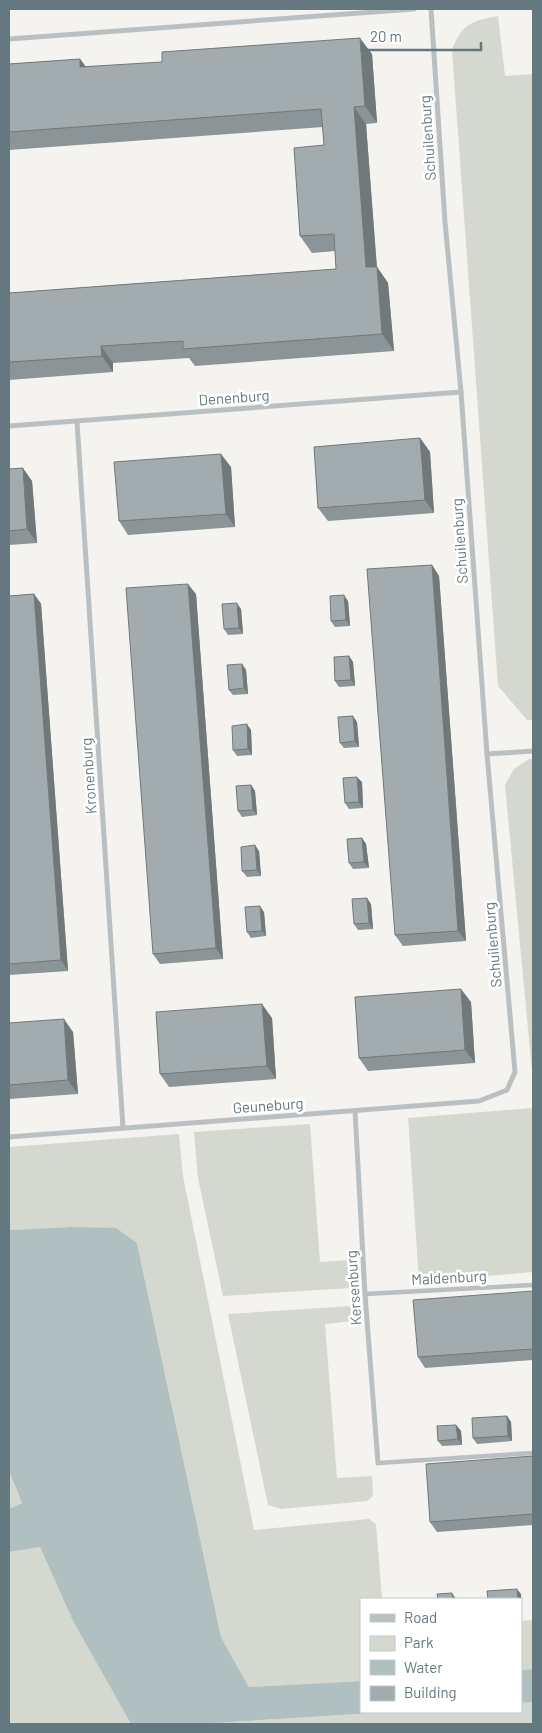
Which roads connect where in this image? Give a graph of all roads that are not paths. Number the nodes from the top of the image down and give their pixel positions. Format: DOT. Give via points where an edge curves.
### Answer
graph roads {
  1 [pos="414,9"];
  2 [pos="430,9"];
  3 [pos="9,39"];
  4 [pos="461,392"];
  5 [pos="78,422"];
  6 [pos="9,426"];
  7 [pos="533,750"];
  8 [pos="487,754"];
  9 [pos="515,1072"];
  10 [pos="354,1111"];
  11 [pos="123,1128"];
  12 [pos="9,1137"];
  13 [pos="533,1285"];
  14 [pos="366,1294"];
  15 [pos="533,1453"];
  16 [pos="378,1464"];
  1 -- 3 [label="street"];
  2 -- 4 [label="street, Schuilenburg"];
  4 -- 5 [label="street, Denenburg"];
  4 -- 8 [label="street, Schuilenburg"];
  5 -- 6 [label="street, Denenburg"];
  5 -- 11 [label="street, Kronenburg"];
  7 -- 8 [label="street"];
  8 -- 9 [label="street, Schuilenburg"];
  9 -- 10 [label="street, Geuneburg" via="507,1090 479,1101"];
  10 -- 11 [label="street, Geuneburg"];
  10 -- 14 [label="street, Kersenburg"];
  11 -- 12 [label="street, Geuneburg"];
  13 -- 14 [label="street, Maldenburg"];
  14 -- 16 [label="street, Kersenburg"];
  15 -- 16 [label="street"];
}
